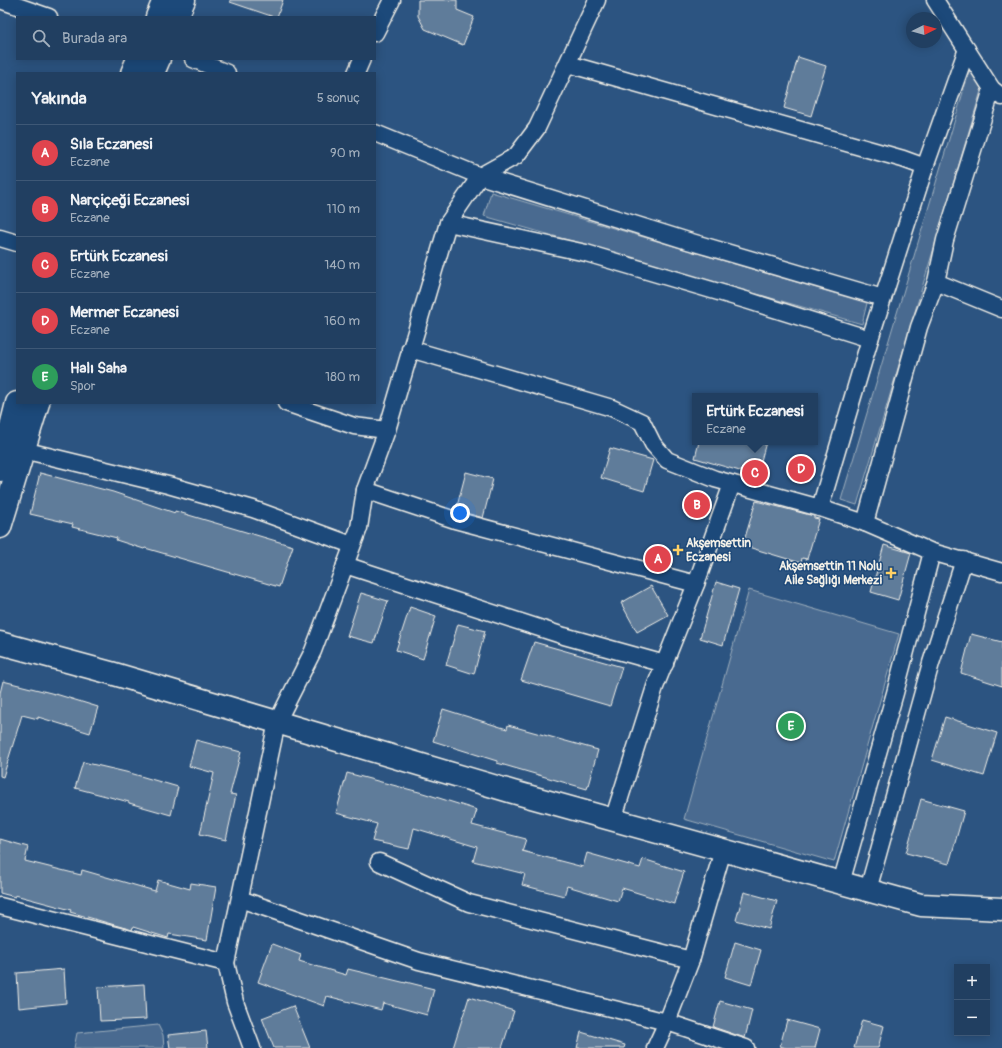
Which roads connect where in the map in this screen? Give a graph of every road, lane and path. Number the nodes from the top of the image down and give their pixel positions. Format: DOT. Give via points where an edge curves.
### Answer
graph roads {
  1 [pos="164,0"];
  2 [pos="184,0"];
  3 [pos="392,0"];
  4 [pos="598,0"];
  5 [pos="935,0"];
  6 [pos="5,1"];
  7 [pos="46,16"];
  8 [pos="156,16"];
  9 [pos="177,16"];
  10 [pos="376,31"];
  11 [pos="967,49"];
  12 [pos="138,60"];
  13 [pos="159,60"];
  14 [pos="195,60"];
  15 [pos="362,60"];
  16 [pos="568,64"];
  17 [pos="132,72"];
  18 [pos="153,72"];
  19 [pos="225,72"];
  20 [pos="356,72"];
  21 [pos="997,93"];
  22 [pos="376,133"];
  23 [pos="924,167"];
  24 [pos="480,176"];
  25 [pos="448,223"];
  26 [pos="0,238"];
  27 [pos="16,243"];
  28 [pos="936,282"];
  29 [pos="883,298"];
  30 [pos="1002,309"];
  31 [pos="870,339"];
  32 [pos="410,349"];
  33 [pos="17,404"];
  34 [pos="38,404"];
  35 [pos="289,404"];
  36 [pos="387,430"];
  37 [pos="23,450"];
  38 [pos="0,470"];
  39 [pos="732,484"];
  40 [pos="365,490"];
  41 [pos="820,508"];
  42 [pos="865,523"];
  43 [pos="0,527"];
  44 [pos="352,545"];
  45 [pos="932,552"];
  46 [pos="964,560"];
  47 [pos="345,565"];
  48 [pos="1002,572"];
  49 [pos="696,584"];
  50 [pos="0,643"];
  51 [pos="665,664"];
  52 [pos="277,722"];
  53 [pos="613,820"];
  54 [pos="723,850"];
  55 [pos="379,862"];
  56 [pos="841,883"];
  57 [pos="868,890"];
  58 [pos="240,899"];
  59 [pos="0,906"];
  60 [pos="1002,909"];
  61 [pos="691,960"];
  62 [pos="226,963"];
  63 [pos="667,1022"];
  64 [pos="252,1048"];
  65 [pos="655,1048"];
  66 [pos="746,1048"];
  1 -- 8 [label="street"];
  2 -- 9 [label="street"];
  3 -- 10 [label="street"];
  4 -- 16 [label="street"];
  5 -- 11 [label="street"];
  6 -- 7 [label="street"];
  11 -- 21 [label="street"];
  11 -- 23 [label="street"];
  12 -- 17 [label="street"];
  13 -- 18 [label="street"];
  14 -- 19 [label="street"];
  15 -- 20 [label="street"];
  16 -- 23 [label="street" via="896,156"];
  16 -- 24 [label="street" via="537,128 516,156"];
  21 -- 28 [label="street" via="945,240"];
  22 -- 24 [label="street"];
  23 -- 29 [label="street"];
  24 -- 25 [label="street"];
  24 -- 29 [label="street"];
  25 -- 31 [label="street" via="586,253"];
  25 -- 32 [label="street"];
  26 -- 27 [label="street"];
  28 -- 30 [label="street"];
  28 -- 42 [label="street" via="919,327"];
  29 -- 31 [label="street"];
  31 -- 41 [label="street"];
  32 -- 36 [label="street"];
  32 -- 39 [label="street" via="612,408 642,422 653,444 667,460"];
  33 -- 38 [label="street"];
  34 -- 37 [label="street"];
  35 -- 36 [label="street" via="354,426"];
  36 -- 40 [label="street"];
  37 -- 43 [label="street"];
  37 -- 44 [label="street" via="253,509"];
  39 -- 41 [label="street"];
  39 -- 49 [label="street"];
  40 -- 44 [label="street" via="359,528"];
  40 -- 49 [label="street" via="455,520"];
  41 -- 42 [label="street"];
  42 -- 45 [label="street"];
  44 -- 47 [label="street"];
  45 -- 46 [label="street"];
  45 -- 56 [label="street"];
  46 -- 48 [label="street"];
  46 -- 57 [label="street" via="931,663"];
  47 -- 51 [label="street" via="564,636"];
  47 -- 52 [label="street" via="314,651"];
  49 -- 51 [label="street"];
  50 -- 52 [label="street"];
  51 -- 53 [label="street" via="655,687"];
  52 -- 53 [label="street"];
  52 -- 58 [label="street"];
  53 -- 54 [label="street"];
  54 -- 56 [label="street"];
  54 -- 61 [label="street"];
  55 -- 61 [label="street" via="469,903"];
  56 -- 57 [label="street"];
  57 -- 60 [label="street" via="921,905"];
  58 -- 62 [label="street"];
  58 -- 63 [label="street" via="419,961"];
  59 -- 62 [label="street"];
  61 -- 63 [label="street"];
  62 -- 64 [label="street" via="235,1002"];
  63 -- 65 [label="street"];
  63 -- 66 [label="street"];
}
